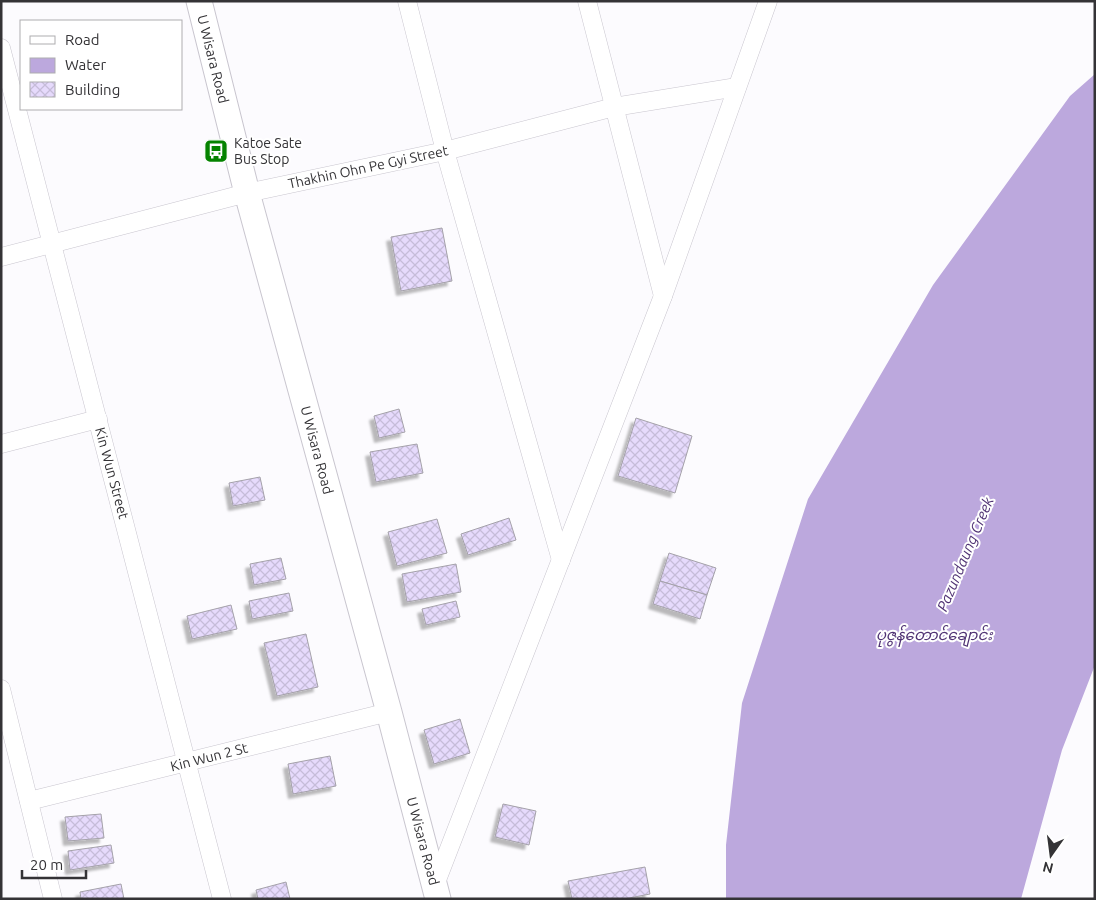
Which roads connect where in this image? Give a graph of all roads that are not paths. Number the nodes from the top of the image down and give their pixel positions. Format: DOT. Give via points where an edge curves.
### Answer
graph roads {
  1 [pos="199,1"];
  2 [pos="407,1"];
  3 [pos="587,1"];
  4 [pos="768,1"];
  5 [pos="2,55"];
  6 [pos="737,86"];
  7 [pos="614,107"];
  8 [pos="445,151"];
  9 [pos="247,193"];
  10 [pos="52,245"];
  11 [pos="1,258"];
  12 [pos="663,296"];
  13 [pos="98,419"];
  14 [pos="1,444"];
  15 [pos="561,560"];
  16 [pos="1,689"];
  17 [pos="389,712"];
  18 [pos="187,762"];
  19 [pos="29,801"];
  20 [pos="436,892"];
  21 [pos="53,899"];
  22 [pos="222,899"];
  1 -- 9 [label="main road, U Wisara Road"];
  2 -- 8 [label="street"];
  3 -- 7 [label="street"];
  4 -- 6 [label="street"];
  5 -- 10 [label="street, Kin Wun Street"];
  6 -- 7 [label="street, Thakhin Ohn Pe Gyi Street"];
  6 -- 12 [label="street"];
  7 -- 8 [label="street, Thakhin Ohn Pe Gyi Street"];
  7 -- 12 [label="street"];
  8 -- 9 [label="street, Thakhin Ohn Pe Gyi Street"];
  8 -- 15 [label="street"];
  9 -- 10 [label="street, Thakhin Ohn Pe Gyi Street"];
  9 -- 17 [label="main road, U Wisara Road"];
  10 -- 11 [label="street, Thakhin Ohn Pe Gyi Street"];
  10 -- 13 [label="street, Kin Wun Street"];
  12 -- 15 [label="street"];
  13 -- 14 [label="street"];
  13 -- 18 [label="street, Kin Wun Street"];
  15 -- 20 [label="street"];
  16 -- 19 [label="street"];
  17 -- 18 [label="street, Kin Wun 2 St"];
  17 -- 20 [label="main road, U Wisara Road"];
  18 -- 19 [label="street, Kin Wun 2 St"];
  18 -- 22 [label="street, Kin Wun Street"];
  19 -- 21 [label="street"];
}
